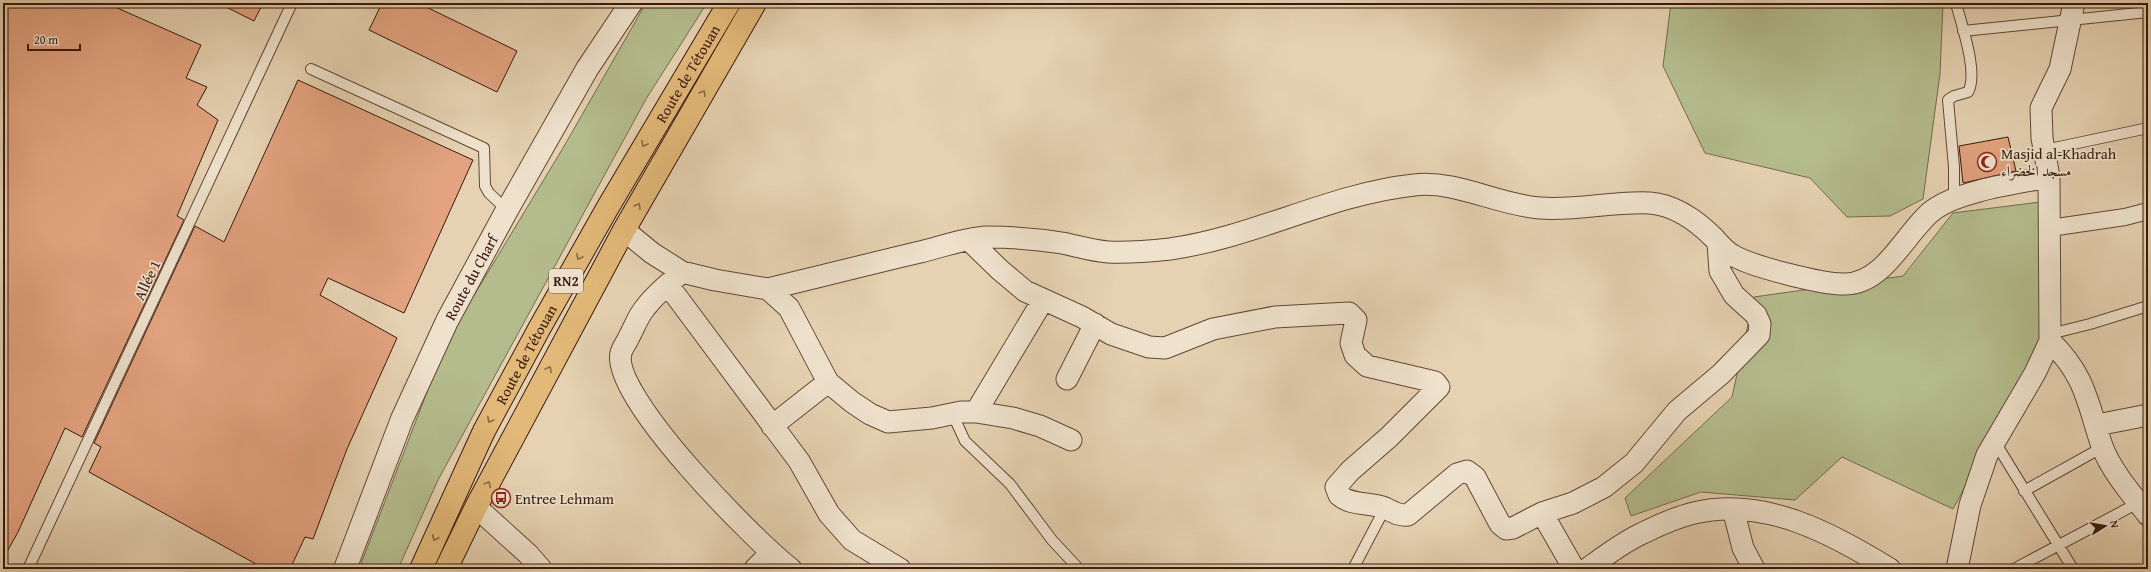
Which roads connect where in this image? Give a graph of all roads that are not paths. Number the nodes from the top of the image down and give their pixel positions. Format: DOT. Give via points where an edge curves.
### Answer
graph roads {
  1 [pos="292,3"];
  2 [pos="631,3"];
  3 [pos="729,3"];
  4 [pos="755,3"];
  5 [pos="1956,3"];
  6 [pos="2071,12"];
  7 [pos="2148,12"];
  8 [pos="1963,31"];
  9 [pos="311,69"];
  10 [pos="2148,128"];
  11 [pos="2045,150"];
  12 [pos="2049,177"];
  13 [pos="1954,200"];
  14 [pos="507,210"];
  15 [pos="2148,211"];
  16 [pos="2050,228"];
  17 [pos="624,230"];
  18 [pos="969,240"];
  19 [pos="1718,243"];
  20 [pos="675,278"];
  21 [pos="768,289"];
  22 [pos="1043,300"];
  23 [pos="2148,306"];
  24 [pos="1095,324"];
  25 [pos="2050,338"];
  26 [pos="1067,379"];
  27 [pos="828,382"];
  28 [pos="976,412"];
  29 [pos="952,413"];
  30 [pos="2148,415"];
  31 [pos="2097,425"];
  32 [pos="772,426"];
  33 [pos="1071,440"];
  34 [pos="1995,442"];
  35 [pos="2103,447"];
  36 [pos="2024,491"];
  37 [pos="476,507"];
  38 [pos="1384,508"];
  39 [pos="1733,509"];
  40 [pos="2143,509"];
  41 [pos="1542,512"];
  42 [pos="2060,546"];
  43 [pos="771,553"];
  44 [pos="28,569"];
  45 [pos="345,569"];
  46 [pos="421,569"];
  47 [pos="446,569"];
  48 [pos="541,569"];
  49 [pos="755,569"];
  50 [pos="791,569"];
  51 [pos="900,569"];
  52 [pos="1079,569"];
  53 [pos="1353,569"];
  54 [pos="1574,569"];
  55 [pos="1587,569"];
  56 [pos="1754,569"];
  57 [pos="1890,569"];
  58 [pos="1957,569"];
  59 [pos="2014,569"];
  60 [pos="2074,569"];
  1 -- 44 [label="lane, Allée 1"];
  2 -- 14 [label="street, Route du Charf" via="587,69"];
  3 -- 46 [label="highway, Route de Tétouan / RN2, one-way" via="539,329 484,431"];
  17 -- 4 [label="highway, Route de Tétouan / RN2, one-way"];
  5 -- 8 [label="lane"];
  6 -- 7 [label="lane"];
  6 -- 8 [label="lane"];
  6 -- 11 [label="street" via="2060,69 2041,108"];
  8 -- 13 [label="lane" via="1972,85 1968,92 1954,96 1948,102 1954,167"];
  9 -- 14 [label="lane" via="484,148 485,186"];
  10 -- 11 [label="lane"];
  11 -- 12 [label="street"];
  12 -- 13 [label="street"];
  12 -- 16 [label="street"];
  13 -- 19 [label="street" via="1930,212 1909,238 1868,279 1848,284 1827,283 1759,266 1735,257"];
  14 -- 45 [label="street, Route du Charf" via="447,320 406,412"];
  15 -- 16 [label="street"];
  16 -- 25 [label="street"];
  17 -- 20 [label="street" via="652,253"];
  37 -- 17 [label="highway, Route de Tétouan / RN2, one-way"];
  18 -- 19 [label="street" via="983,237 1026,239 1109,252 1167,249 1244,233 1374,191 1418,184 1444,186 1501,201 1541,208 1652,203 1686,215"];
  18 -- 21 [label="street"];
  18 -- 22 [label="street" via="1025,291"];
  19 -- 41 [label="street" via="1720,271 1734,295 1756,315 1760,324 1759,335 1721,374 1677,411 1634,463 1604,487 1573,503"];
  20 -- 21 [label="street" via="715,280"];
  20 -- 32 [label="street"];
  20 -- 43 [label="street" via="644,308 621,354 624,378 644,412 712,494"];
  21 -- 27 [label="street" via="788,308"];
  22 -- 24 [label="street"];
  22 -- 28 [label="street"];
  23 -- 25 [label="lane"];
  24 -- 26 [label="street"];
  24 -- 38 [label="street" via="1110,334 1134,343 1165,348 1213,329 1275,317 1349,313 1356,320 1351,343 1355,355 1367,366 1435,382 1439,387 1336,487 1342,498"];
  25 -- 31 [label="street" via="2066,356 2079,378"];
  25 -- 34 [label="street" via="2036,372"];
  27 -- 29 [label="street" via="870,414 888,422 932,418"];
  27 -- 32 [label="street"];
  28 -- 29 [label="street"];
  28 -- 33 [label="street" via="1013,418 1040,426"];
  29 -- 52 [label="lane" via="965,441 1010,484 1052,540"];
  30 -- 31 [label="street"];
  31 -- 35 [label="street"];
  32 -- 51 [label="street" via="799,461 829,514 852,540"];
  34 -- 36 [label="lane"];
  34 -- 58 [label="street" via="1976,482"];
  35 -- 36 [label="lane"];
  35 -- 40 [label="street"];
  36 -- 42 [label="lane"];
  37 -- 47 [label="highway, Route de Tétouan / RN2"];
  37 -- 48 [label="street"];
  38 -- 41 [label="street" via="1401,516 1408,515 1457,474 1467,471 1475,477 1500,524 1506,529 1513,528"];
  38 -- 53 [label="lane"];
  39 -- 55 [label="street" via="1694,513 1642,533"];
  39 -- 56 [label="street" via="1743,548"];
  39 -- 57 [label="street" via="1758,510 1801,522 1841,540"];
  40 -- 42 [label="lane"];
  41 -- 54 [label="street"];
  42 -- 59 [label="lane"];
  42 -- 60 [label="lane"];
  43 -- 49 [label="street"];
  43 -- 50 [label="street"];
}
